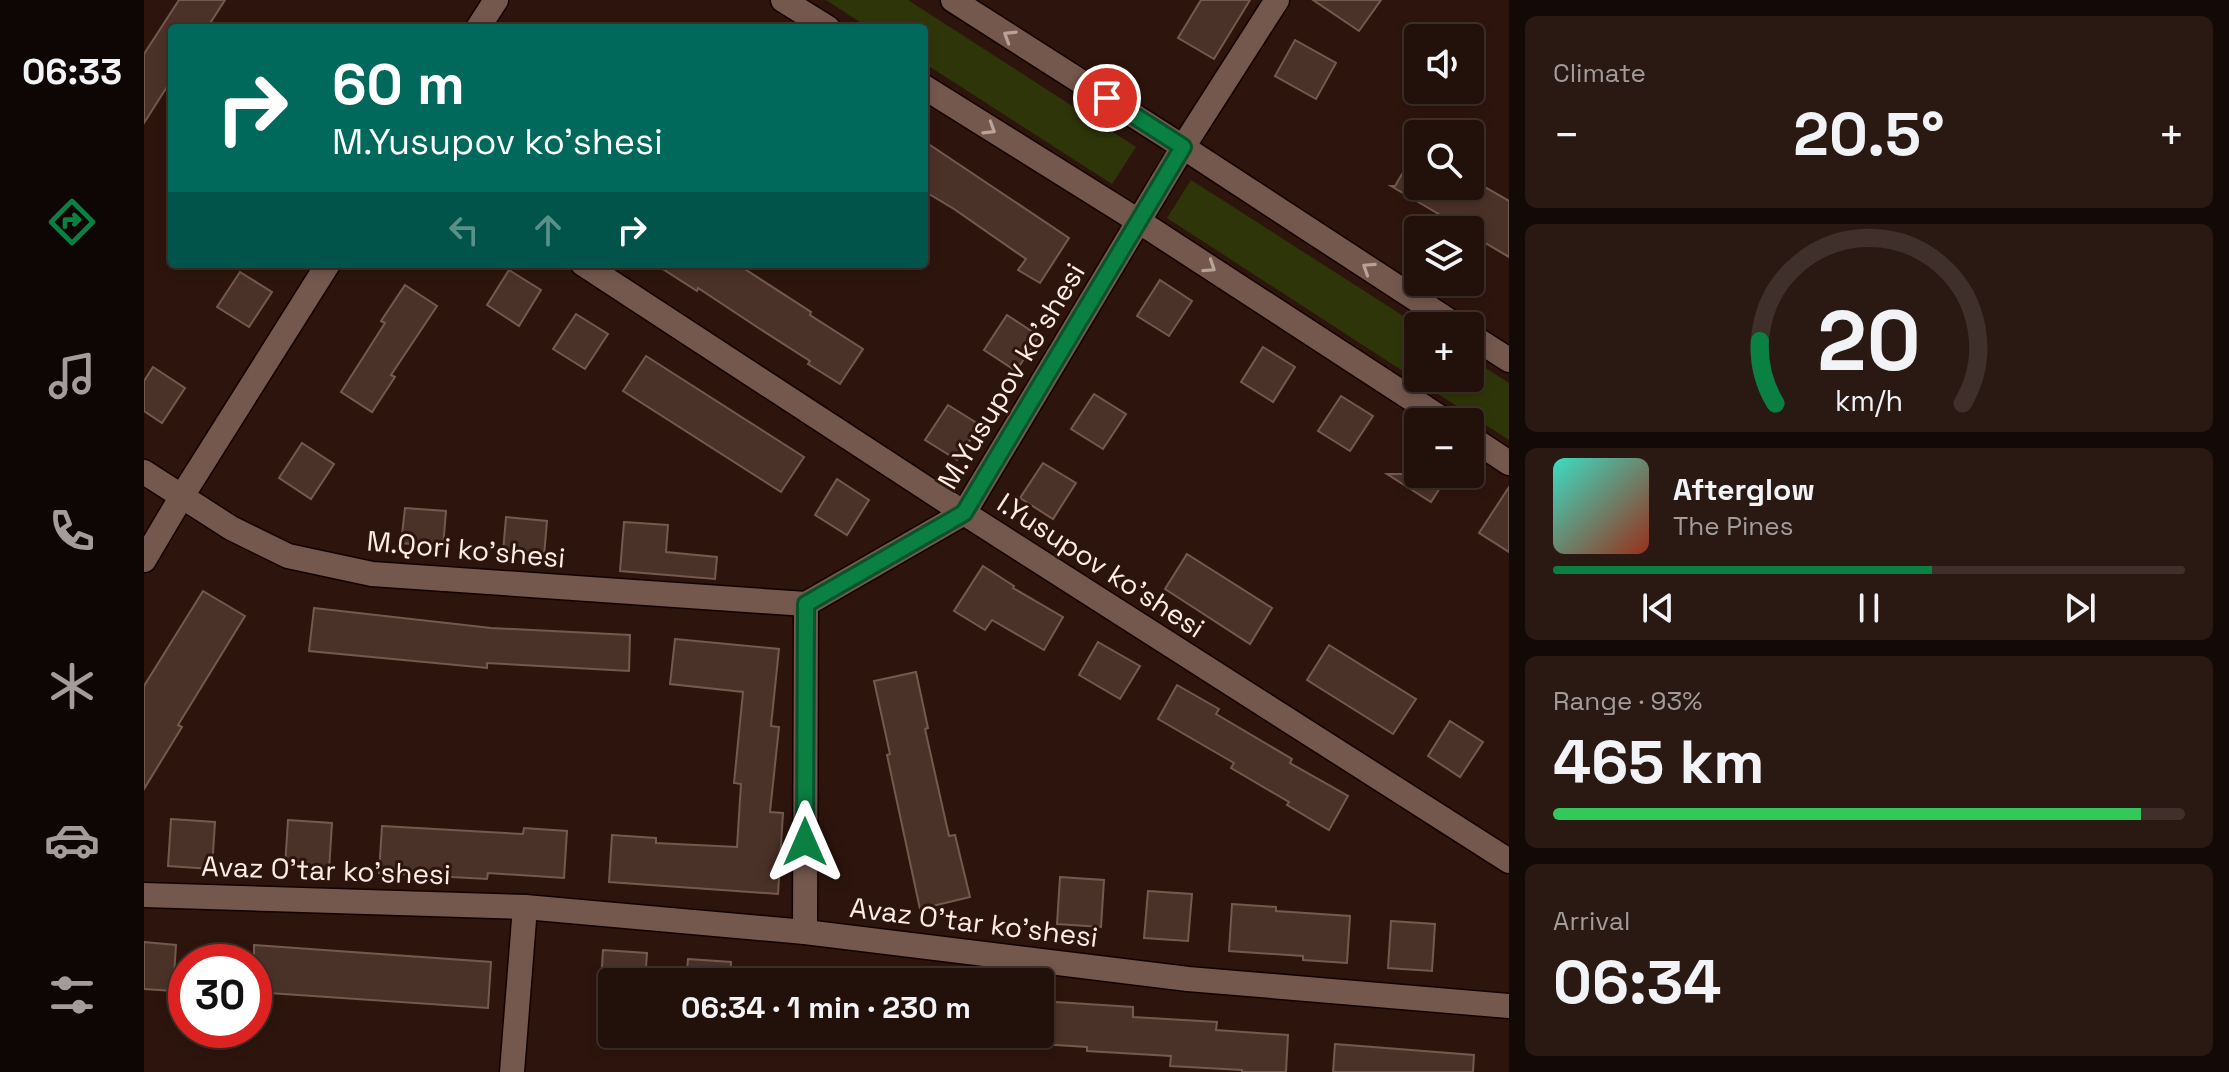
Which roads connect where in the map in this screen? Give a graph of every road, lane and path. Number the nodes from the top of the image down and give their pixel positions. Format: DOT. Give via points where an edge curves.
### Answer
graph roads {
  1 [pos="496,0"];
  2 [pos="783,0"];
  3 [pos="953,0"];
  4 [pos="1277,0"];
  5 [pos="481,24"];
  6 [pos="822,24"];
  7 [pos="928,90"];
  8 [pos="1183,147"];
  9 [pos="1140,222"];
  10 [pos="325,268"];
  11 [pos="589,268"];
  12 [pos="1436,312"];
  13 [pos="1484,344"];
  14 [pos="1509,360"];
  15 [pos="1426,408"];
  16 [pos="1484,446"];
  17 [pos="1509,463"];
  18 [pos="144,472"];
  19 [pos="182,496"];
  20 [pos="964,513"];
  21 [pos="144,560"];
  22 [pos="806,604"];
  23 [pos="1509,861"];
  24 [pos="144,895"];
  25 [pos="525,907"];
  26 [pos="805,932"];
  27 [pos="1509,1006"];
  28 [pos="512,1072"];
  1 -- 5 [label="street"];
  2 -- 6 [label="street"];
  8 -- 3 [label="street, one-way"];
  4 -- 8 [label="street, M.Yusupov ko'shesi"];
  7 -- 9 [label="street, one-way"];
  8 -- 9 [label="street, M.Yusupov ko'shesi"];
  12 -- 8 [label="street, one-way"];
  9 -- 15 [label="street, one-way"];
  9 -- 20 [label="street, M.Yusupov ko'shesi"];
  10 -- 19 [label="street"];
  11 -- 20 [label="street, I.Yusupov ko'shesi"];
  13 -- 14 [label="street"];
  16 -- 17 [label="street"];
  18 -- 19 [label="street, M.Qori ko'shesi"];
  19 -- 21 [label="street"];
  19 -- 22 [label="street, M.Qori ko'shesi" via="288,556 372,574"];
  20 -- 22 [label="street, M.Yusupov ko'shesi"];
  20 -- 23 [label="street, I.Yusupov ko'shesi"];
  22 -- 26 [label="street"];
  24 -- 25 [label="street, Avaz O'tar ko'shesi"];
  25 -- 26 [label="street, Avaz O'tar ko'shesi"];
  25 -- 28 [label="street"];
  26 -- 27 [label="street, Avaz O'tar ko'shesi" via="1188,979"];
}
